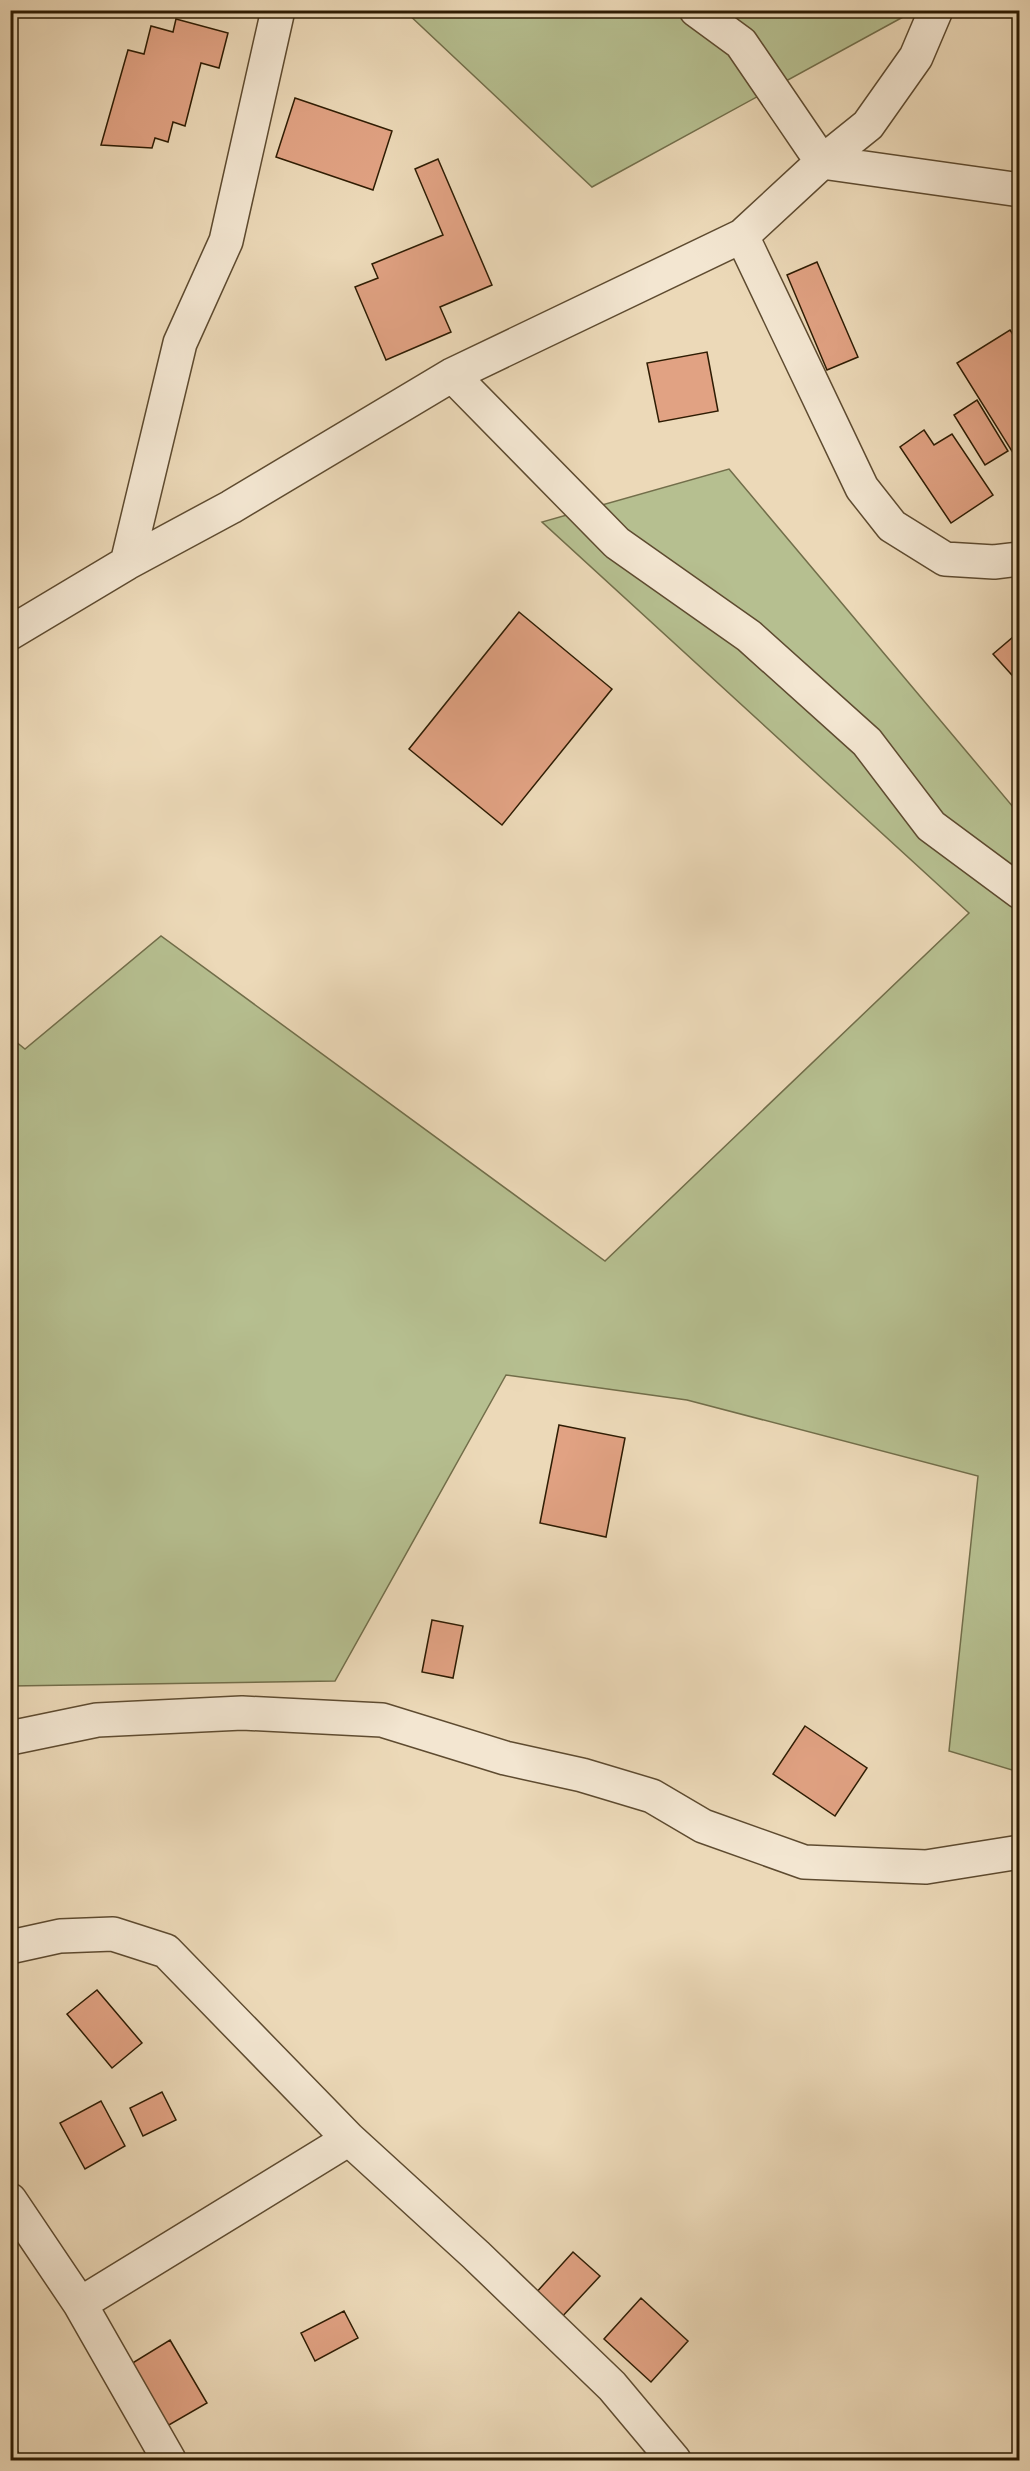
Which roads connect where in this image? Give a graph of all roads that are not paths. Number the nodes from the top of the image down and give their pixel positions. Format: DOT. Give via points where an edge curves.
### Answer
graph roads {
  1 [pos="278,10"];
  2 [pos="696,10"];
  3 [pos="936,10"];
  4 [pos="822,162"];
  5 [pos="1020,190"];
  6 [pos="742,236"];
  7 [pos="452,375"];
  8 [pos="1020,559"];
  9 [pos="127,563"];
  10 [pos="10,633"];
  11 [pos="1020,892"];
  12 [pos="10,1738"];
  13 [pos="1020,1852"];
  14 [pos="10,1947"];
  15 [pos="349,2139"];
  16 [pos="10,2200"];
  17 [pos="80,2304"];
  18 [pos="169,2460"];
  19 [pos="674,2460"];
  1 -- 9 [label="street" via="226,241 180,343"];
  2 -- 4 [label="street" via="741,44"];
  3 -- 4 [label="street" via="916,57 868,125"];
  4 -- 5 [label="street"];
  4 -- 6 [label="street"];
  6 -- 7 [label="street"];
  6 -- 8 [label="street" via="862,488 892,526 945,559"];
  7 -- 9 [label="street" via="231,507"];
  7 -- 11 [label="street" via="617,543 749,636 867,742 931,826"];
  9 -- 10 [label="street"];
  12 -- 13 [label="street" via="97,1720 242,1713 382,1720 652,1796 702,1826 804,1862 926,1868"];
  14 -- 15 [label="street" via="60,1936 113,1934 166,1951"];
  15 -- 17 [label="street"];
  15 -- 19 [label="street" via="612,2386"];
  16 -- 17 [label="street"];
  17 -- 18 [label="street"];
}
